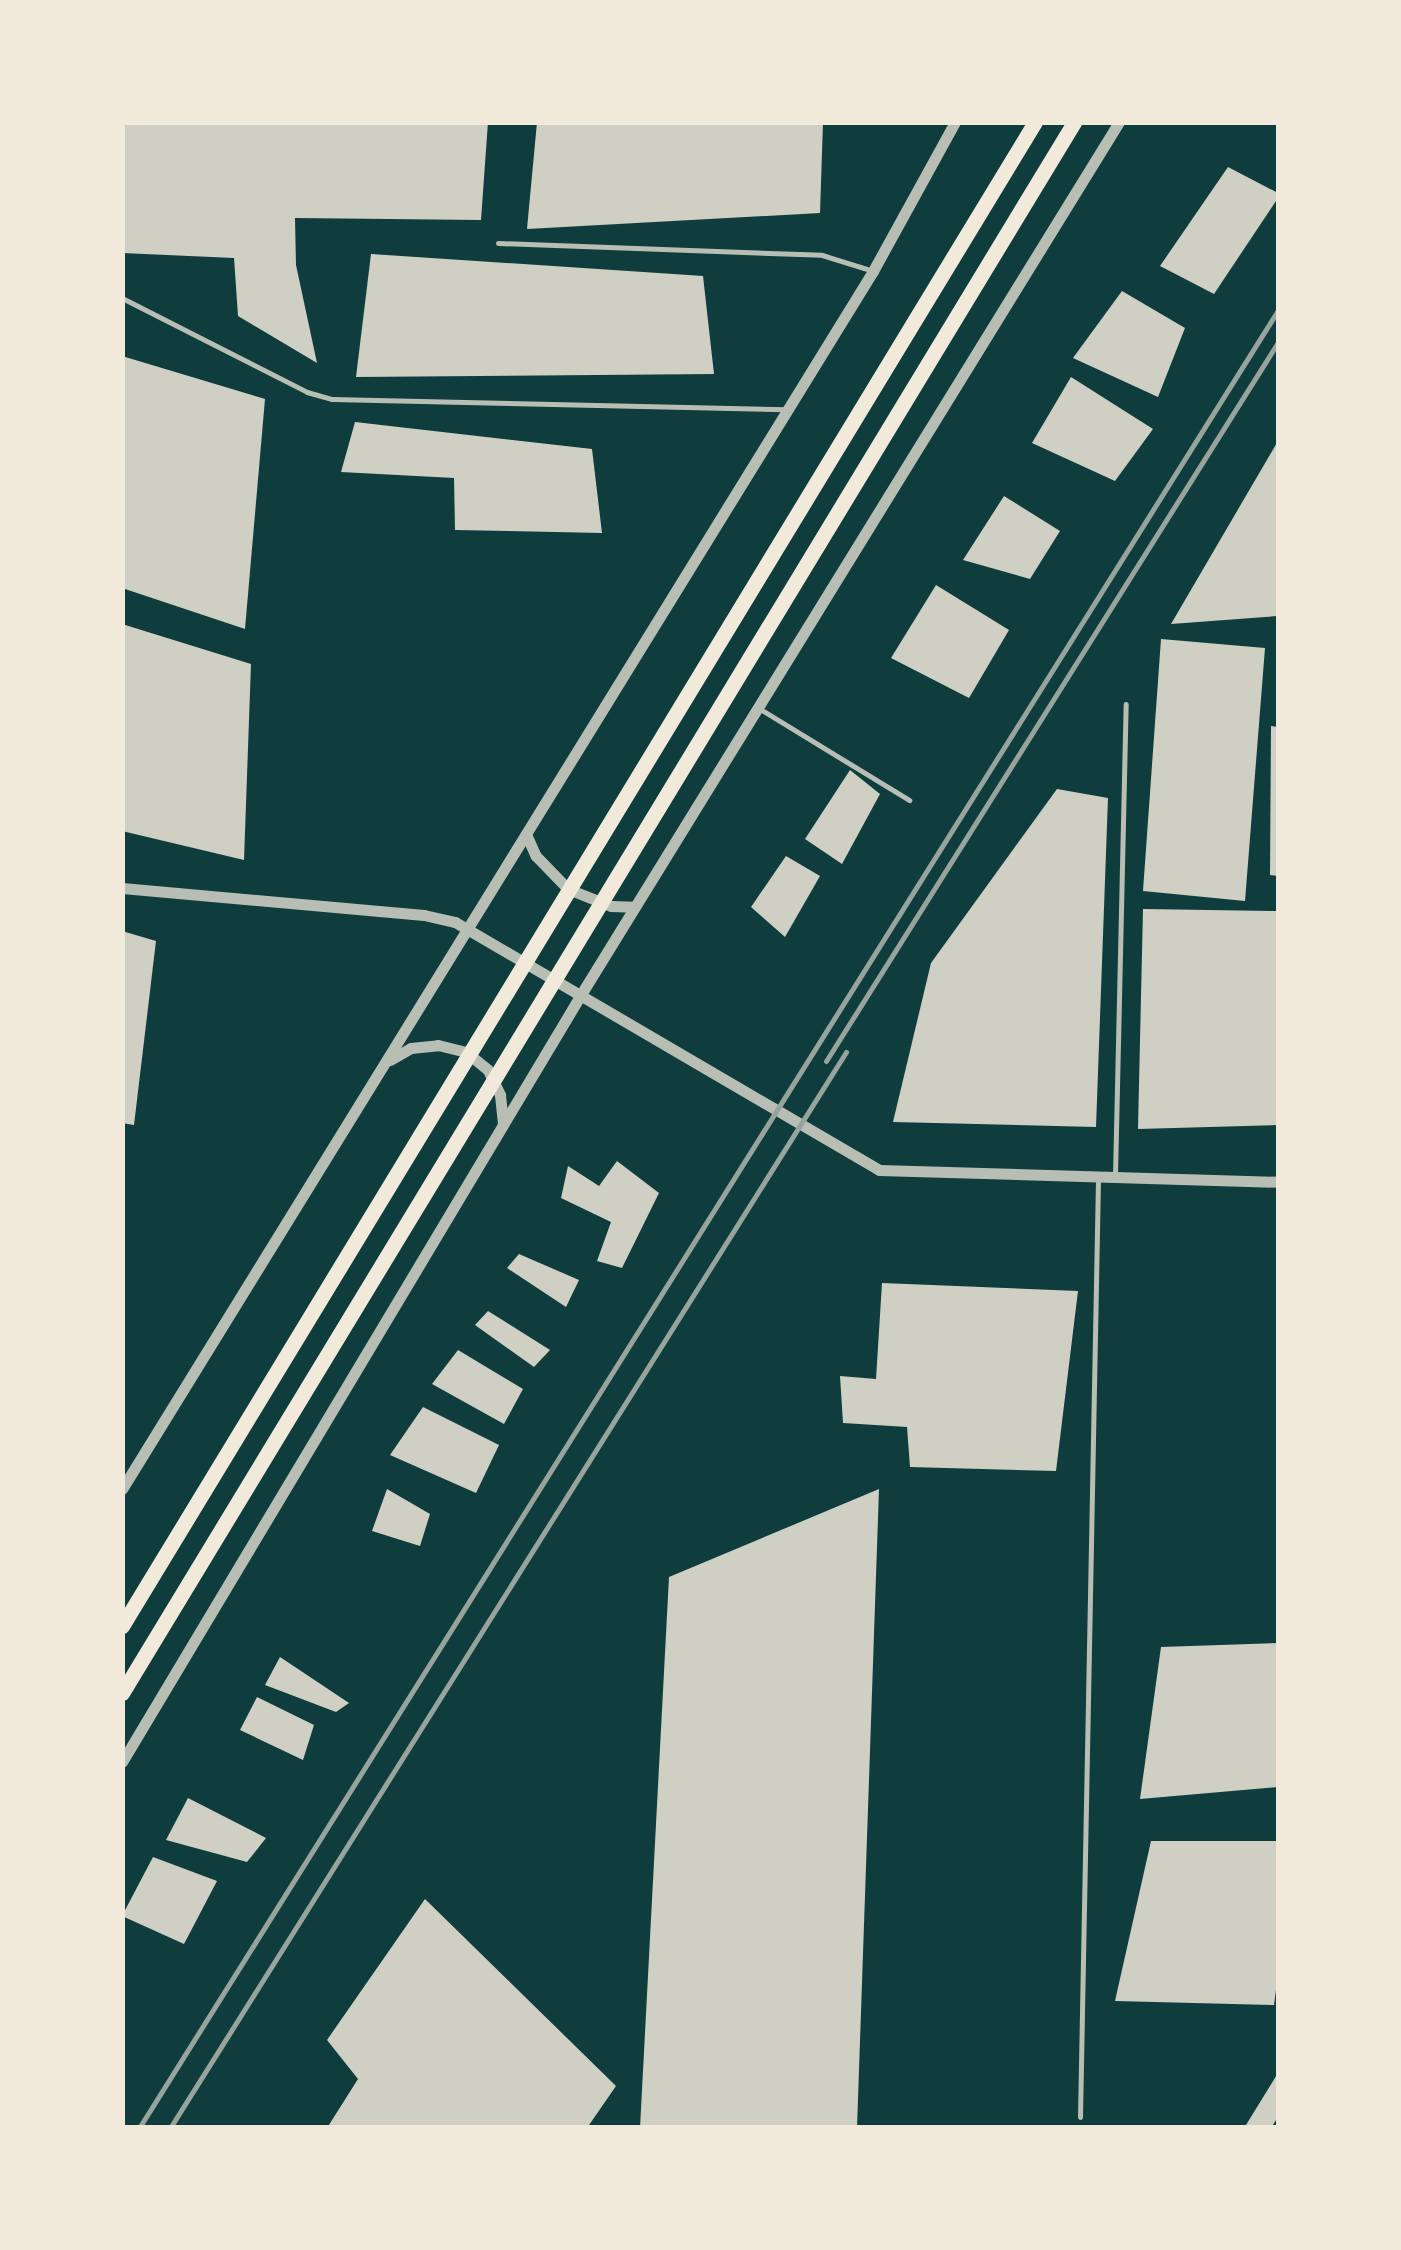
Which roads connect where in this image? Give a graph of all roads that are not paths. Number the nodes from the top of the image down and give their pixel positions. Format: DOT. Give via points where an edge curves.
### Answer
graph roads {
  1 [pos="955,122"];
  2 [pos="1035,122"];
  3 [pos="1074,122"];
  4 [pos="1119,122"];
  5 [pos="498,243"];
  6 [pos="873,271"];
  7 [pos="122,298"];
  8 [pos="788,409"];
  9 [pos="1126,704"];
  10 [pos="757,708"];
  11 [pos="910,800"];
  12 [pos="526,834"];
  13 [pos="122,888"];
  14 [pos="634,907"];
  15 [pos="468,928"];
  16 [pos="580,996"];
  17 [pos="386,1062"];
  18 [pos="503,1124"];
  19 [pos="1098,1178"];
  20 [pos="1114,1178"];
  21 [pos="1278,1182"];
  22 [pos="124,1481"];
  23 [pos="122,1626"];
  24 [pos="122,1693"];
  25 [pos="122,1762"];
  26 [pos="1080,2117"];
  1 -- 6 [label="street"];
  2 -- 23 [label="highway"];
  3 -- 24 [label="highway"];
  4 -- 10 [label="street"];
  5 -- 6 [label="lane" via="822,255"];
  6 -- 8 [label="street"];
  7 -- 8 [label="lane" via="306,392 332,398"];
  8 -- 12 [label="street"];
  9 -- 20 [label="lane"];
  10 -- 11 [label="lane"];
  10 -- 14 [label="street"];
  12 -- 14 [label="street" via="536,856 568,889 588,900"];
  12 -- 15 [label="street"];
  13 -- 15 [label="street" via="424,915"];
  14 -- 16 [label="street"];
  15 -- 16 [label="street"];
  15 -- 17 [label="street"];
  16 -- 18 [label="street"];
  16 -- 19 [label="street" via="879,1170"];
  17 -- 18 [label="street" via="410,1048 466,1052 488,1070"];
  17 -- 22 [label="street"];
  18 -- 25 [label="street"];
  19 -- 20 [label="street"];
  19 -- 26 [label="lane"];
  20 -- 21 [label="street"];
}
